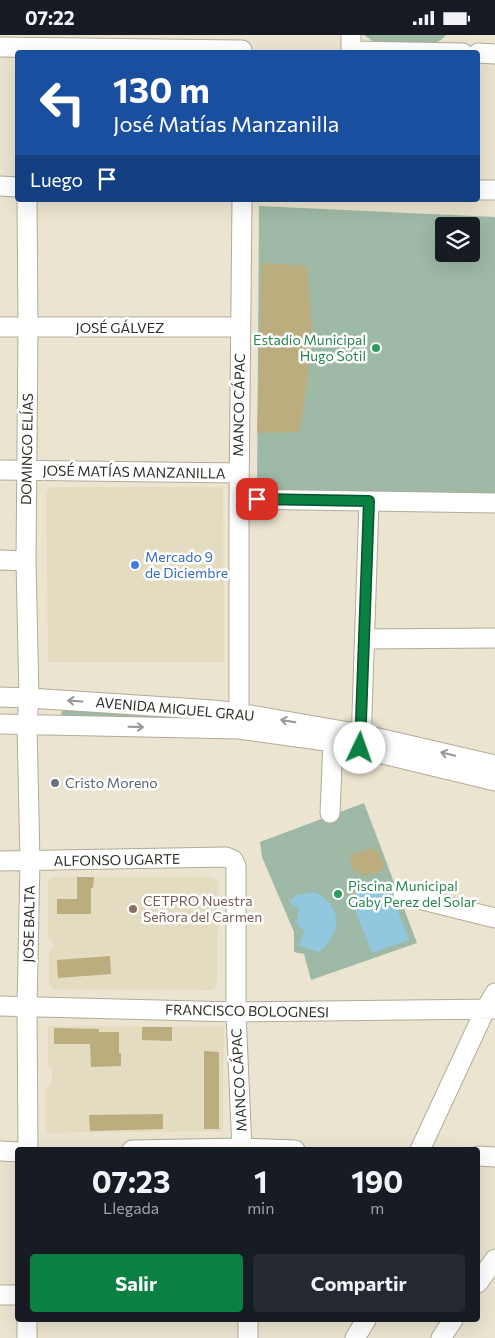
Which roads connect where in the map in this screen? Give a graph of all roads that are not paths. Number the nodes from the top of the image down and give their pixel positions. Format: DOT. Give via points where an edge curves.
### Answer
graph roads {
  1 [pos="461,35"];
  2 [pos="27,45"];
  3 [pos="242,46"];
  4 [pos="351,46"];
  5 [pos="0,47"];
  6 [pos="425,50"];
  7 [pos="462,50"];
  8 [pos="480,53"];
  9 [pos="495,54"];
  10 [pos="0,187"];
  11 [pos="15,187"];
  12 [pos="480,190"];
  13 [pos="495,190"];
  14 [pos="27,202"];
  15 [pos="242,202"];
  16 [pos="0,327"];
  17 [pos="240,327"];
  18 [pos="28,328"];
  19 [pos="0,471"];
  20 [pos="27,471"];
  21 [pos="239,473"];
  22 [pos="239,499"];
  23 [pos="369,501"];
  24 [pos="495,503"];
  25 [pos="0,561"];
  26 [pos="26,561"];
  27 [pos="495,638"];
  28 [pos="365,639"];
  29 [pos="0,697"];
  30 [pos="29,698"];
  31 [pos="239,721"];
  32 [pos="0,724"];
  33 [pos="28,725"];
  34 [pos="361,741"];
  35 [pos="333,742"];
  36 [pos="495,765"];
  37 [pos="495,781"];
  38 [pos="330,813"];
  39 [pos="233,860"];
  40 [pos="0,861"];
  41 [pos="30,861"];
  42 [pos="404,895"];
  43 [pos="495,918"];
  44 [pos="495,993"];
  45 [pos="0,1005"];
  46 [pos="27,1006"];
  47 [pos="490,1010"];
  48 [pos="236,1013"];
  49 [pos="28,1147"];
  50 [pos="242,1147"];
  51 [pos="422,1147"];
  52 [pos="0,1151"];
  53 [pos="15,1151"];
  54 [pos="480,1156"];
  55 [pos="495,1157"];
  56 [pos="495,1259"];
  57 [pos="480,1280"];
  58 [pos="0,1295"];
  59 [pos="15,1295"];
  60 [pos="28,1322"];
  61 [pos="248,1322"];
  62 [pos="365,1322"];
  63 [pos="452,1322"];
  64 [pos="27,1338"];
  65 [pos="248,1338"];
  66 [pos="355,1338"];
  67 [pos="441,1338"];
  1 -- 7 [label="street"];
  2 -- 3 [label="street"];
  2 -- 5 [label="street"];
  4 -- 6 [label="street"];
  8 -- 9 [label="street"];
  10 -- 11 [label="street"];
  12 -- 13 [label="street"];
  14 -- 18 [label="street, DOMINGO ELÍAS"];
  15 -- 17 [label="street, MANCO CÁPAC"];
  16 -- 18 [label="street, JOSÉ GÁLVEZ"];
  17 -- 18 [label="street, JOSÉ GÁLVEZ"];
  17 -- 21 [label="street, MANCO CÁPAC"];
  18 -- 20 [label="street, DOMINGO ELÍAS"];
  19 -- 20 [label="street, JOSÉ MATÍAS MANZANILLA"];
  20 -- 21 [label="street, JOSÉ MATÍAS MANZANILLA"];
  20 -- 26 [label="street, DOMINGO ELÍAS"];
  21 -- 22 [label="street, MANCO CÁPAC"];
  22 -- 23 [label="street"];
  22 -- 31 [label="street, MANCO CÁPAC"];
  23 -- 24 [label="street"];
  23 -- 28 [label="street"];
  25 -- 26 [label="street"];
  26 -- 30 [label="street, DOMINGO ELÍAS"];
  27 -- 28 [label="street"];
  28 -- 34 [label="street"];
  29 -- 30 [label="street, AVENIDA MIGUEL GRAU"];
  31 -- 30 [label="street, AVENIDA MIGUEL GRAU, one-way" via="213,710"];
  30 -- 33 [label="street, JOSE BALTA"];
  33 -- 31 [label="street, AVENIDA MIGUEL GRAU, one-way"];
  34 -- 31 [label="street, AVENIDA MIGUEL GRAU, one-way"];
  31 -- 35 [label="street, AVENIDA MIGUEL GRAU"];
  32 -- 33 [label="street, AVENIDA MIGUEL GRAU"];
  33 -- 41 [label="street, JOSE BALTA"];
  34 -- 35 [label="street, AVENIDA MIGUEL GRAU"];
  36 -- 34 [label="street, AVENIDA MIGUEL GRAU, one-way"];
  34 -- 37 [label="street, AVENIDA MIGUEL GRAU"];
  35 -- 38 [label="street"];
  39 -- 41 [label="street, ALFONSO UGARTE" via="226,857"];
  39 -- 48 [label="street, MANCO CÁPAC" via="236,866"];
  40 -- 41 [label="street, ALFONSO UGARTE"];
  41 -- 46 [label="street, JOSE BALTA"];
  42 -- 43 [label="street"];
  44 -- 47 [label="street"];
  45 -- 46 [label="street, FRANCISCO BOLOGNESI"];
  46 -- 48 [label="street, FRANCISCO BOLOGNESI"];
  46 -- 49 [label="street, JOSE BALTA"];
  47 -- 48 [label="street, FRANCISCO BOLOGNESI"];
  47 -- 51 [label="street"];
  48 -- 50 [label="street, MANCO CÁPAC"];
  52 -- 53 [label="street"];
  54 -- 55 [label="street"];
  56 -- 57 [label="street"];
  58 -- 59 [label="street"];
  60 -- 64 [label="street"];
  61 -- 65 [label="street"];
  62 -- 66 [label="street"];
  63 -- 67 [label="street"];
}
